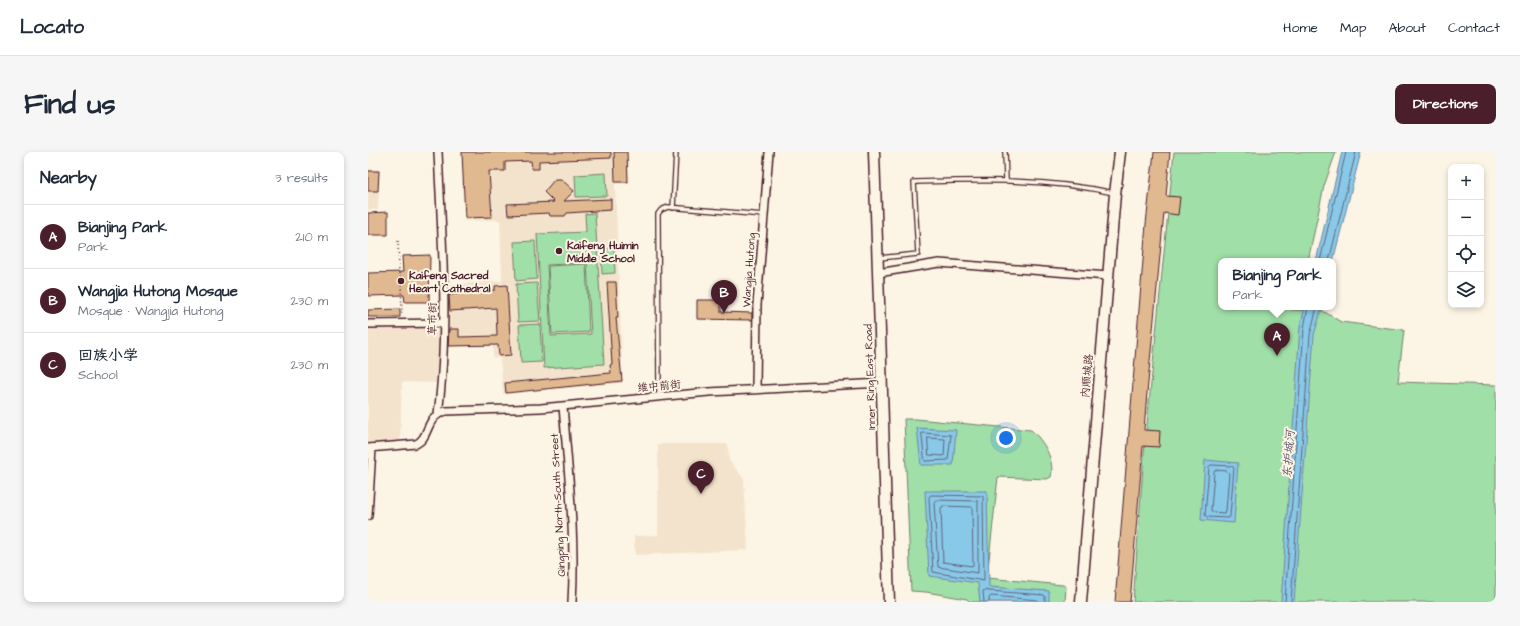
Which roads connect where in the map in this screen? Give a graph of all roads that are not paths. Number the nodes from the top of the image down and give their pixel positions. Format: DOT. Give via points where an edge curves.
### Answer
graph roads {
  1 [pos="438,152"];
  2 [pos="676,152"];
  3 [pos="770,152"];
  4 [pos="874,152"];
  5 [pos="1006,152"];
  6 [pos="1120,152"];
  7 [pos="1006,180"];
  8 [pos="1115,194"];
  9 [pos="673,208"];
  10 [pos="764,215"];
  11 [pos="877,258"];
  12 [pos="878,273"];
  13 [pos="1108,276"];
  14 [pos="443,323"];
  15 [pos="368,324"];
  16 [pos="882,383"];
  17 [pos="756,390"];
  18 [pos="659,397"];
  19 [pos="563,406"];
  20 [pos="438,414"];
  21 [pos="370,448"];
  22 [pos="368,516"];
  23 [pos="572,602"];
  24 [pos="889,602"];
  25 [pos="1081,602"];
  1 -- 14 [label="street, 草市街"];
  2 -- 9 [label="lane"];
  3 -- 10 [label="street, Wangjia Hutong"];
  4 -- 11 [label="street, Inner Ring East Road"];
  5 -- 7 [label="lane"];
  6 -- 8 [label="street, 内顺城路"];
  7 -- 8 [label="lane" via="1066,184"];
  7 -- 11 [label="lane" via="914,182 918,254"];
  8 -- 13 [label="street, 内顺城路"];
  9 -- 10 [label="lane"];
  9 -- 18 [label="lane" via="664,207 658,214"];
  10 -- 17 [label="street, Wangjia Hutong" via="757,305"];
  11 -- 12 [label="street, Inner Ring East Road"];
  12 -- 13 [label="street" via="939,262"];
  12 -- 16 [label="street, Inner Ring East Road"];
  13 -- 25 [label="street, 内顺城路"];
  14 -- 15 [label="street"];
  14 -- 20 [label="street, 草市街" via="442,381"];
  16 -- 17 [label="street, 维中前街"];
  16 -- 24 [label="street, Inner Ring East Road"];
  17 -- 18 [label="street, 维中前街"];
  18 -- 19 [label="street, 维中前街"];
  19 -- 20 [label="street, 维中前街" via="446,411"];
  19 -- 23 [label="street, Qingping North-South Street" via="571,514"];
  20 -- 21 [label="street" via="419,443"];
  21 -- 22 [label="street"];
}
